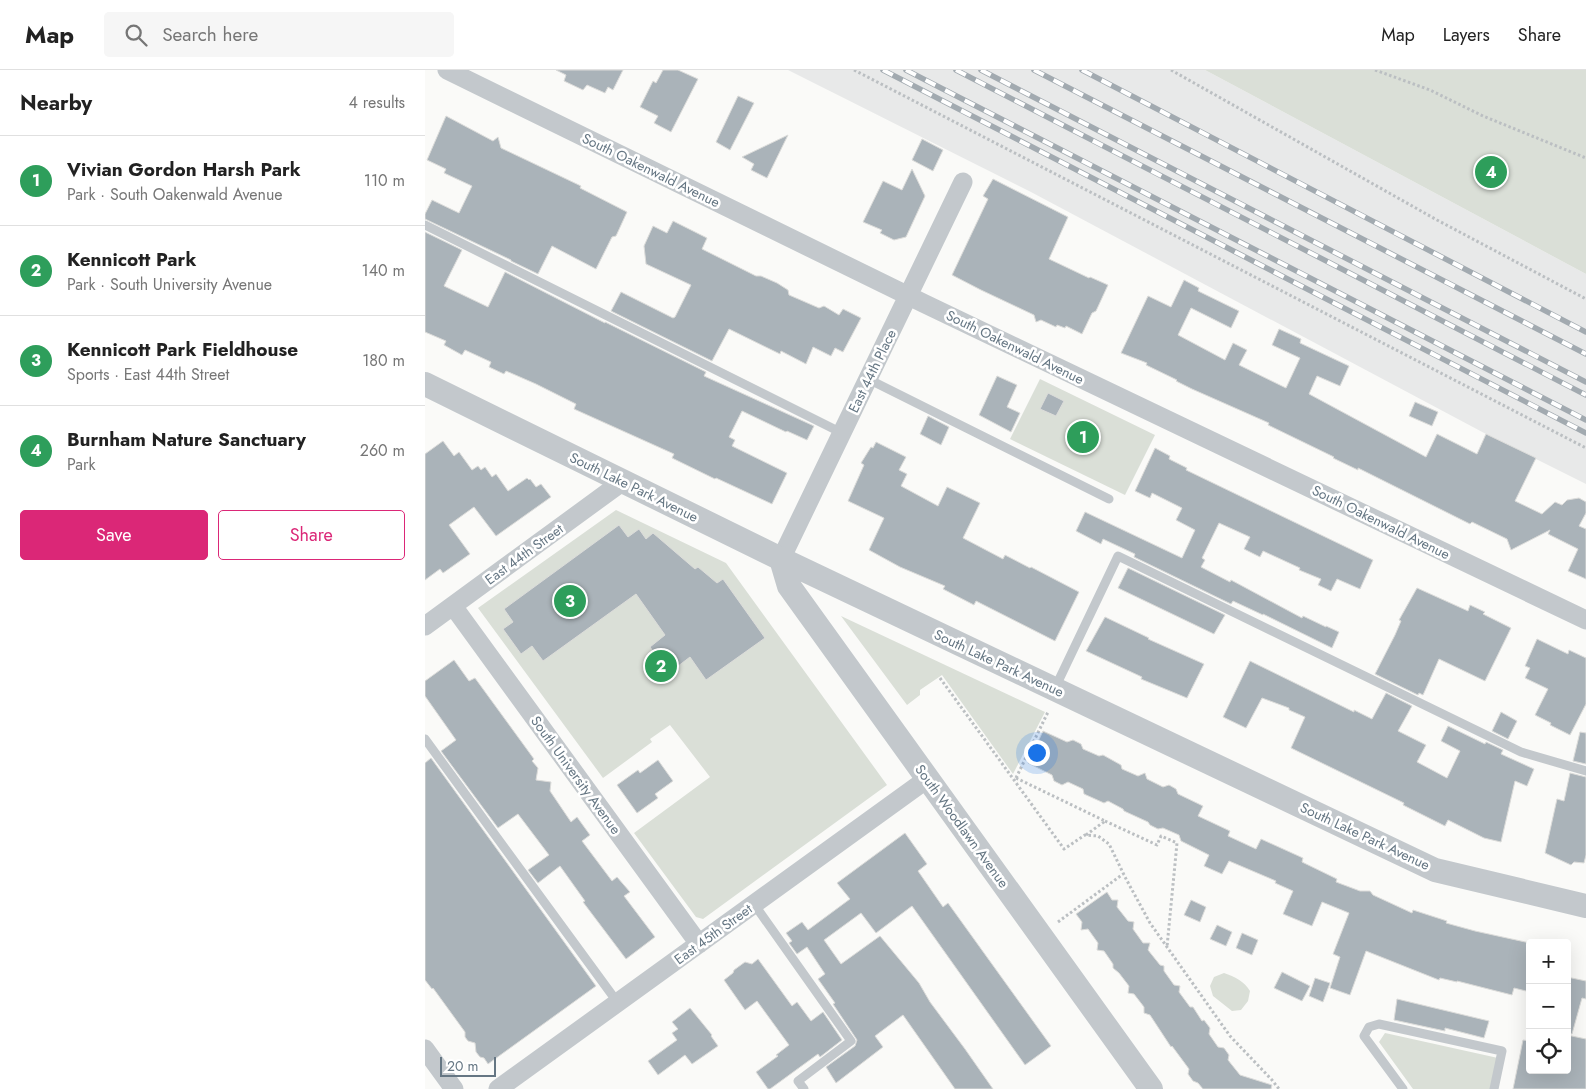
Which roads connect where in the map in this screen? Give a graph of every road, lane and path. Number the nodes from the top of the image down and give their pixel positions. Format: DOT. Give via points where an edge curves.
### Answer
graph roads {
  1 [pos="447,70"];
  2 [pos="854,70"];
  3 [pos="1171,70"];
  4 [pos="1375,70"];
  5 [pos="1586,158"];
  6 [pos="963,182"];
  7 [pos="425,225"];
  8 [pos="909,296"];
  9 [pos="1586,299"];
  10 [pos="868,379"];
  11 [pos="425,384"];
  12 [pos="842,433"];
  13 [pos="1586,448"];
  14 [pos="622,482"];
  15 [pos="1109,499"];
  16 [pos="781,559"];
  17 [pos="453,606"];
  18 [pos="1586,620"];
  19 [pos="425,626"];
  20 [pos="940,678"];
  21 [pos="1054,689"];
  22 [pos="1048,712"];
  23 [pos="425,739"];
  24 [pos="1586,771"];
  25 [pos="927,779"];
  26 [pos="1015,780"];
  27 [pos="1105,821"];
  28 [pos="1085,835"];
  29 [pos="1123,874"];
  30 [pos="754,904"];
  31 [pos="1586,906"];
  32 [pos="1058,922"];
  33 [pos="699,944"];
  34 [pos="1167,947"];
  35 [pos="618,1003"];
  36 [pos="425,1049"];
  37 [pos="454,1089"];
  38 [pos="498,1089"];
  39 [pos="804,1089"];
  40 [pos="1151,1089"];
  41 [pos="1279,1089"];
  42 [pos="1403,1089"];
  43 [pos="1494,1089"];
  1 -- 8 [label="street, South Oakenwald Avenue"];
  2 -- 13 [label="path"];
  3 -- 9 [label="path" via="1437,220"];
  4 -- 5 [label="path" via="1430,90 1483,116"];
  6 -- 8 [label="street, East 44th Place"];
  7 -- 12 [label="lane"];
  8 -- 10 [label="street, East 44th Place"];
  8 -- 18 [label="street, South Oakenwald Avenue"];
  10 -- 12 [label="street, East 44th Place"];
  10 -- 15 [label="lane"];
  11 -- 14 [label="street, South Lake Park Avenue"];
  12 -- 16 [label="street, East 44th Place"];
  14 -- 16 [label="street, South Lake Park Avenue"];
  14 -- 17 [label="street, East 44th Street"];
  16 -- 21 [label="street, South Lake Park Avenue"];
  16 -- 25 [label="street, South Woodlawn Avenue" via="789,586"];
  17 -- 19 [label="street, East 44th Street"];
  17 -- 33 [label="street, South University Avenue"];
  20 -- 26 [label="path"];
  21 -- 24 [label="lane" via="1118,556 1521,752"];
  21 -- 31 [label="street, South Lake Park Avenue" via="1435,870"];
  22 -- 26 [label="path"];
  23 -- 35 [label="lane"];
  25 -- 30 [label="street, East 45th Street"];
  25 -- 40 [label="street, South Woodlawn Avenue"];
  26 -- 27 [label="path"];
  26 -- 28 [label="path" via="1064,849"];
  27 -- 28 [label="path"];
  27 -- 34 [label="path" via="1157,845 1161,836 1177,843"];
  28 -- 29 [label="path" via="1098,836 1109,844"];
  29 -- 32 [label="path"];
  29 -- 34 [label="path"];
  30 -- 33 [label="street, East 45th Street"];
  30 -- 39 [label="lane" via="851,1041 798,1081"];
  33 -- 35 [label="street, East 45th Street"];
  34 -- 41 [label="path" via="1230,1036"];
  35 -- 38 [label="street, East 45th Street"];
  36 -- 37 [label="street"];
  42 -- 43 [label="lane" via="1365,1036 1369,1026 1379,1024 1502,1051"];
}
